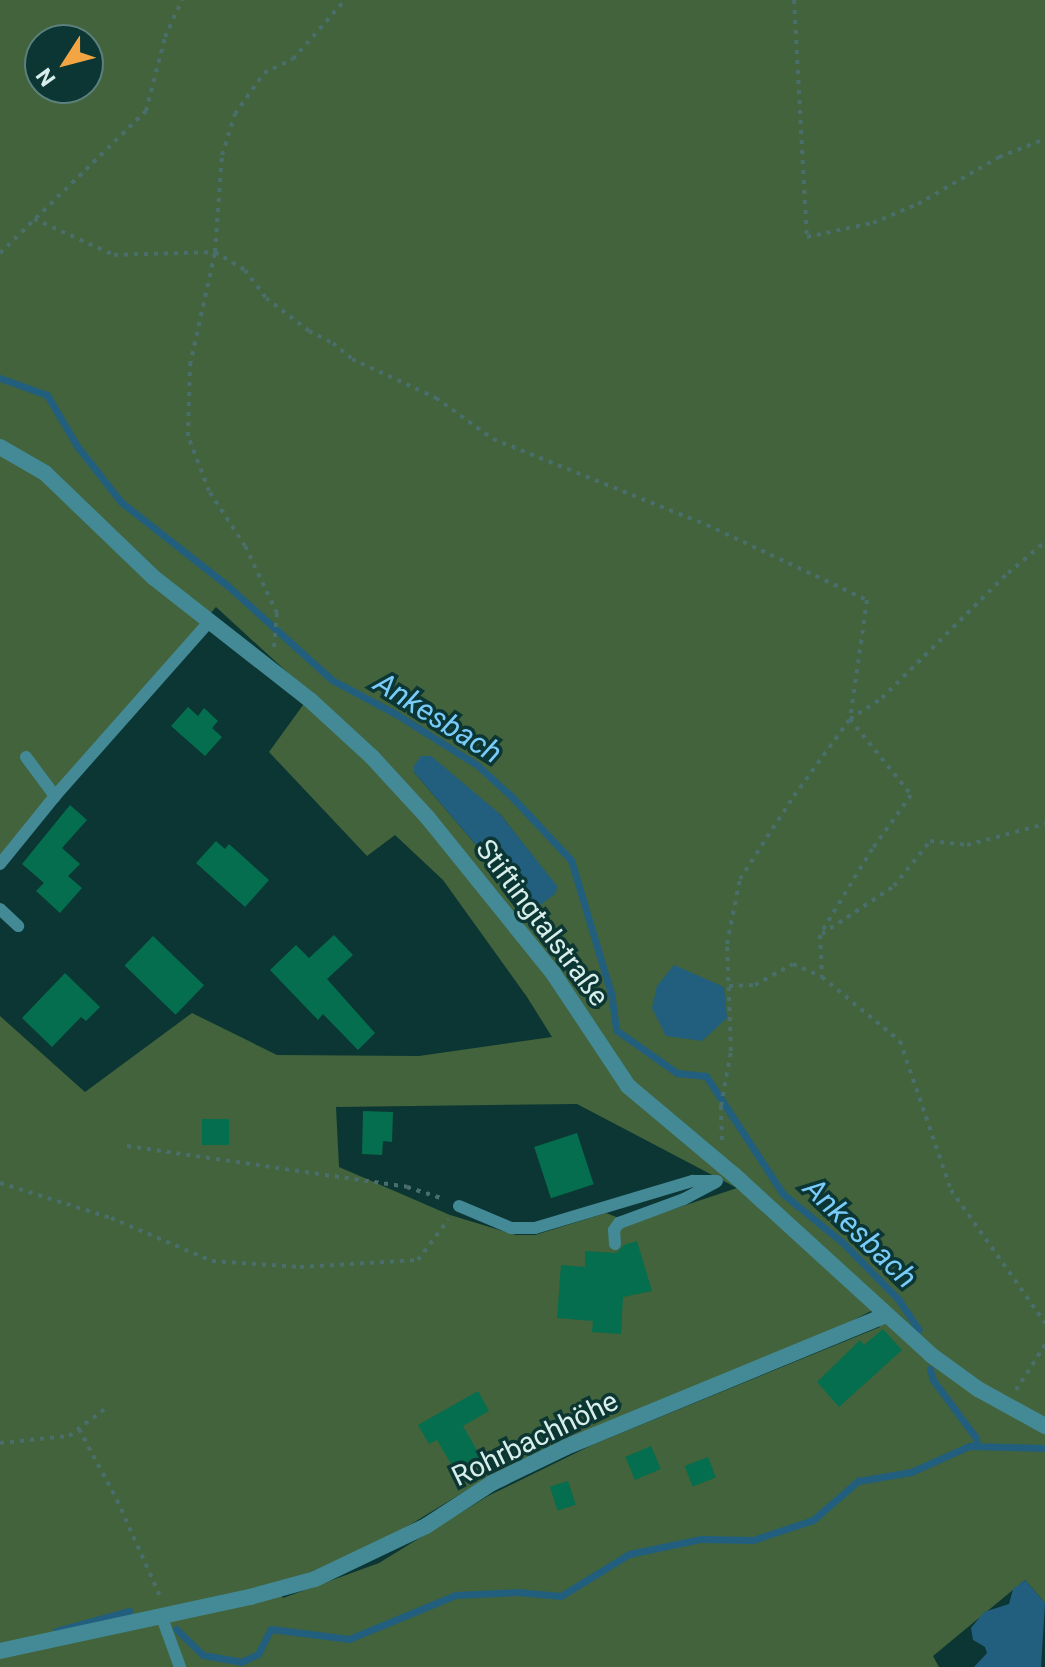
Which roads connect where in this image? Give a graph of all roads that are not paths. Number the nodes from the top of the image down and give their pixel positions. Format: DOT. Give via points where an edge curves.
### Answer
graph roads {
  1 [pos="0,447"];
  2 [pos="208,623"];
  3 [pos="26,757"];
  4 [pos="55,796"];
  5 [pos="0,864"];
  6 [pos="0,909"];
  7 [pos="18,926"];
  8 [pos="724,1173"];
  9 [pos="459,1206"];
  10 [pos="615,1244"];
  11 [pos="886,1315"];
  12 [pos="1045,1426"];
  13 [pos="164,1615"];
  14 [pos="0,1651"];
  15 [pos="180,1667"];
  1 -- 2 [label="street, Stiftingtalstraße" via="45,473"];
  2 -- 4 [label="lane"];
  2 -- 8 [label="street, Stiftingtalstraße" via="310,700 372,757 553,973 628,1086"];
  3 -- 4 [label="lane"];
  4 -- 5 [label="lane"];
  6 -- 7 [label="lane"];
  8 -- 9 [label="lane" via="535,1228 511,1228"];
  8 -- 10 [label="lane" via="684,1199 619,1223"];
  8 -- 11 [label="street, Stiftingtalstraße"];
  11 -- 12 [label="street, Stiftingtalstraße" via="966,1381"];
  11 -- 13 [label="street, Rohrbachhöhe" via="566,1447 492,1483 426,1526 315,1579"];
  13 -- 14 [label="street, Rohrbachhöhe"];
  13 -- 15 [label="lane"];
}
